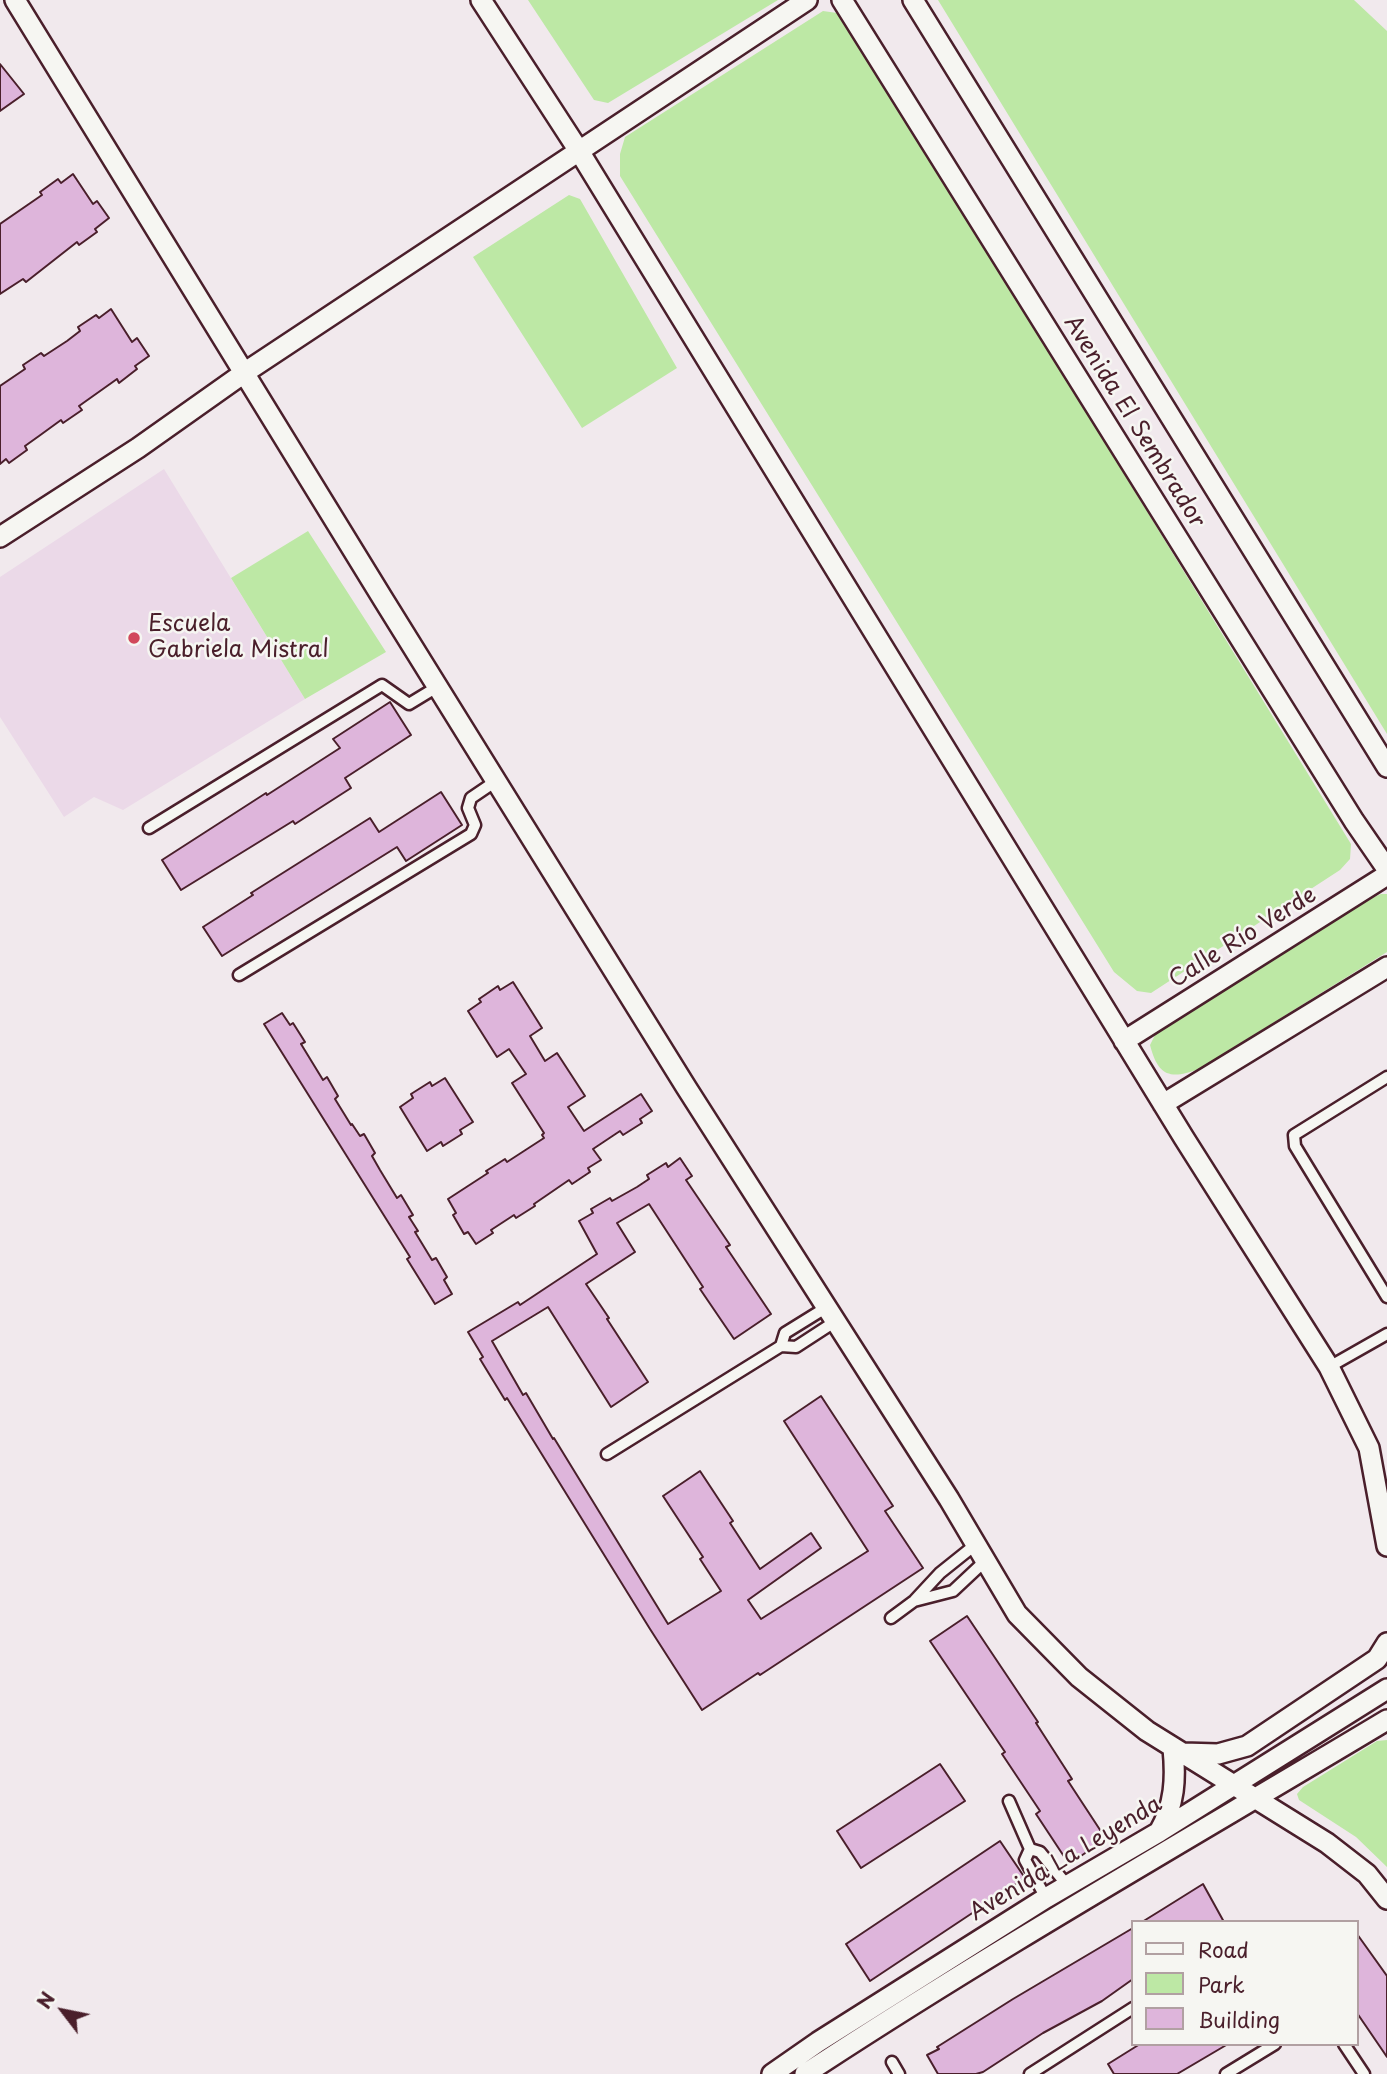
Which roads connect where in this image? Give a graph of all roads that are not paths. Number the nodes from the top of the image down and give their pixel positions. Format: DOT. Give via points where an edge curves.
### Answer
graph roads {
  1 [pos="15,0"];
  2 [pos="481,0"];
  3 [pos="807,0"];
  4 [pos="842,0"];
  5 [pos="913,0"];
  6 [pos="579,151"];
  7 [pos="244,373"];
  8 [pos="0,537"];
  9 [pos="437,687"];
  10 [pos="1387,767"];
  11 [pos="496,781"];
  12 [pos="149,828"];
  13 [pos="1387,869"];
  14 [pos="1387,875"];
  15 [pos="1387,967"];
  16 [pos="239,975"];
  17 [pos="1124,1041"];
  18 [pos="1387,1077"];
  19 [pos="1163,1104"];
  20 [pos="1387,1297"];
  21 [pos="832,1314"];
  22 [pos="1387,1335"];
  23 [pos="781,1346"];
  24 [pos="1329,1367"];
  25 [pos="607,1454"];
  26 [pos="1387,1546"];
  27 [pos="980,1553"];
  28 [pos="914,1601"];
  29 [pos="891,1618"];
  30 [pos="1387,1643"];
  31 [pos="1387,1689"];
  32 [pos="1387,1720"];
  33 [pos="1177,1750"];
  34 [pos="1234,1786"];
  35 [pos="1255,1799"];
  36 [pos="1009,1801"];
  37 [pos="1159,1832"];
  38 [pos="1030,1849"];
  39 [pos="1067,1885"];
  40 [pos="1046,1898"];
  41 [pos="1387,1899"];
  42 [pos="1132,2009"];
  43 [pos="1272,2046"];
  44 [pos="1345,2046"];
  45 [pos="892,2062"];
  46 [pos="772,2074"];
  47 [pos="805,2074"];
  48 [pos="899,2074"];
  49 [pos="1030,2074"];
  50 [pos="1226,2074"];
  51 [pos="1364,2074"];
  1 -- 7 [label="street"];
  2 -- 6 [label="street"];
  3 -- 6 [label="street"];
  4 -- 13 [label="street, Avenida El Sembrador"];
  5 -- 10 [label="street, Avenida El Sembrador"];
  6 -- 7 [label="street"];
  6 -- 17 [label="street"];
  7 -- 8 [label="street"];
  7 -- 9 [label="street"];
  9 -- 11 [label="street"];
  9 -- 12 [label="lane" via="409,704 382,685"];
  11 -- 16 [label="lane" via="471,798 468,807 475,825 471,834"];
  11 -- 21 [label="street"];
  14 -- 17 [label="street, Calle Río Verde"];
  15 -- 19 [label="street"];
  17 -- 19 [label="street"];
  18 -- 20 [label="lane" via="1294,1135 1295,1146"];
  19 -- 24 [label="street"];
  21 -- 23 [label="lane" via="796,1347"];
  21 -- 23 [label="lane" via="785,1333"];
  21 -- 27 [label="street"];
  22 -- 24 [label="lane"];
  23 -- 25 [label="lane"];
  24 -- 26 [label="street" via="1369,1448"];
  27 -- 28 [label="lane" via="940,1573"];
  27 -- 28 [label="lane" via="953,1591"];
  27 -- 33 [label="street" via="1017,1614 1079,1677"];
  28 -- 29 [label="lane"];
  30 -- 33 [label="street" via="1377,1659 1247,1746 1218,1754"];
  31 -- 34 [label="street, Avenida La Leyenda"];
  32 -- 35 [label="street, Avenida La Leyenda"];
  33 -- 34 [label="street"];
  33 -- 37 [label="street" via="1173,1799"];
  34 -- 35 [label="street"];
  34 -- 37 [label="street, Avenida La Leyenda"];
  35 -- 41 [label="street" via="1327,1843 1367,1874"];
  35 -- 47 [label="street, Avenida La Leyenda" via="1057,1915"];
  36 -- 38 [label="lane"];
  37 -- 39 [label="street, Avenida La Leyenda"];
  38 -- 39 [label="lane" via="1040,1852"];
  38 -- 40 [label="lane" via="1025,1860"];
  39 -- 40 [label="street, Avenida La Leyenda"];
  40 -- 46 [label="street, Avenida La Leyenda"];
  42 -- 49 [label="lane"];
  43 -- 50 [label="lane"];
  44 -- 51 [label="lane"];
  45 -- 48 [label="lane"];
}
